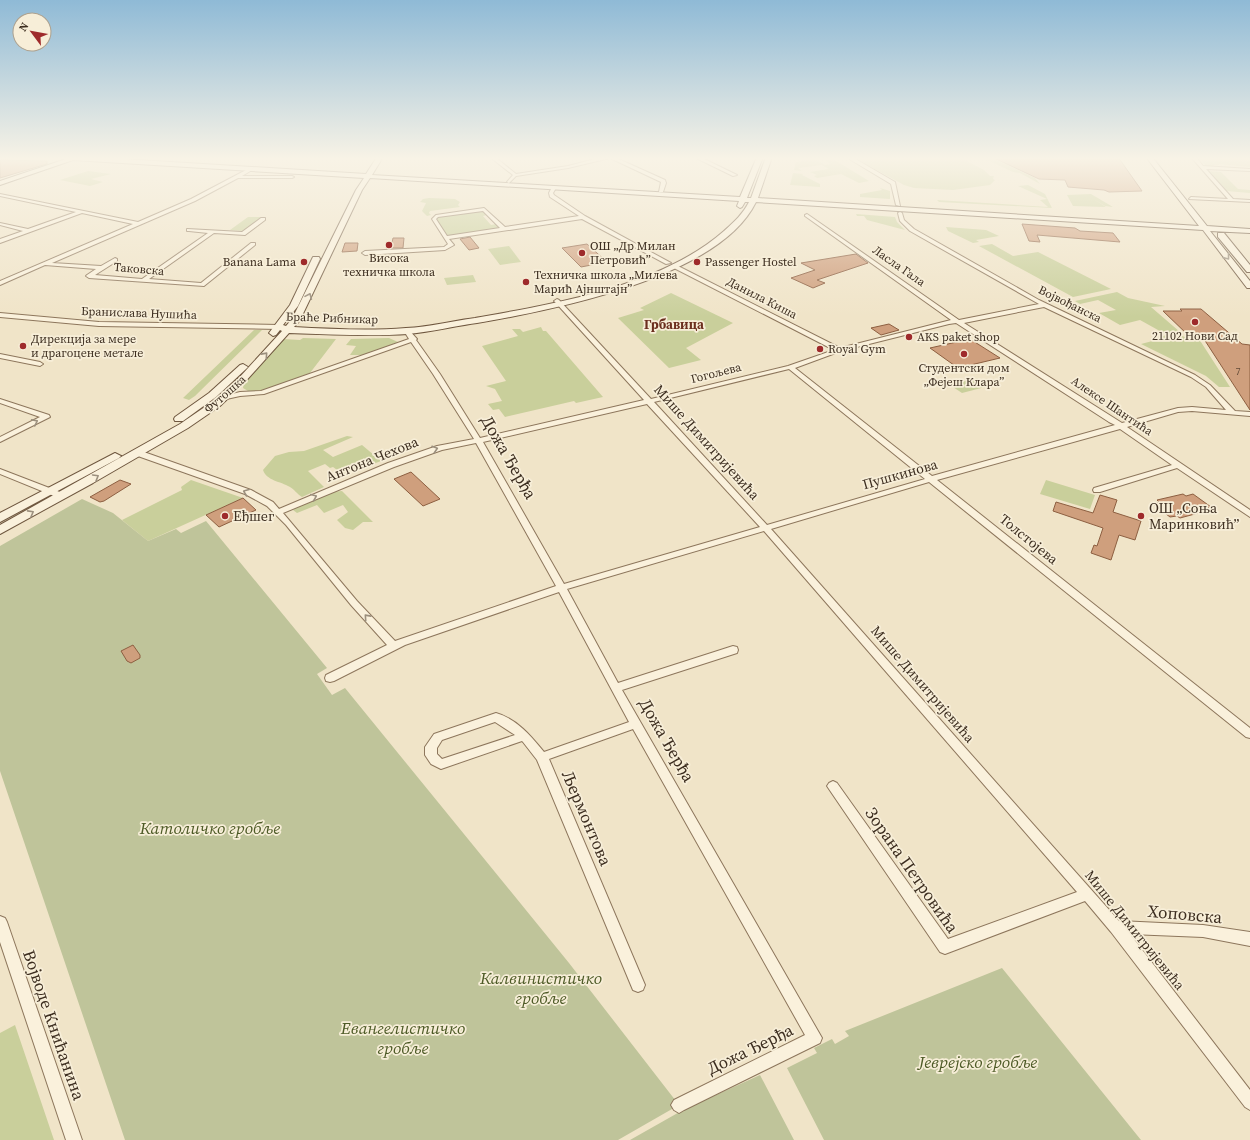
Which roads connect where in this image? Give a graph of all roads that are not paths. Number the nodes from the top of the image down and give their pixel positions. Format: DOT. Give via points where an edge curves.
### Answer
graph roads {
  1 [pos="72,210"];
  2 [pos="167,210"];
  3 [pos="349,210"];
  4 [pos="476,210"];
  5 [pos="485,210"];
  6 [pos="573,210"];
  7 [pos="738,210"];
  8 [pos="747,210"];
  9 [pos="893,210"];
  10 [pos="910,210"];
  11 [pos="914,210"];
  12 [pos="974,210"];
  13 [pos="1191,210"];
  14 [pos="81,212"];
  15 [pos="900,213"];
  16 [pos="807,216"];
  17 [pos="583,217"];
  18 [pos="262,219"];
  19 [pos="136,223"];
  20 [pos="0,224"];
  21 [pos="1213,225"];
  22 [pos="1203,226"];
  23 [pos="1250,227"];
  24 [pos="504,229"];
  25 [pos="30,230"];
  26 [pos="189,230"];
  27 [pos="1250,231"];
  28 [pos="214,232"];
  29 [pos="446,238"];
  30 [pos="0,241"];
  31 [pos="254,244"];
  32 [pos="319,252"];
  33 [pos="365,253"];
  34 [pos="115,260"];
  35 [pos="44,264"];
  36 [pos="671,264"];
  37 [pos="101,268"];
  38 [pos="1250,270"];
  39 [pos="144,280"];
  40 [pos="0,283"];
  41 [pos="1250,286"];
  42 [pos="559,302"];
  43 [pos="1044,305"];
  44 [pos="0,315"];
  45 [pos="958,322"];
  46 [pos="286,327"];
  47 [pos="410,335"];
  48 [pos="839,350"];
  49 [pos="0,356"];
  50 [pos="40,364"];
  51 [pos="790,367"];
  52 [pos="241,381"];
  53 [pos="244,393"];
  54 [pos="222,398"];
  55 [pos="0,401"];
  56 [pos="650,401"];
  57 [pos="1232,412"];
  58 [pos="1250,414"];
  59 [pos="1120,425"];
  60 [pos="0,440"];
  61 [pos="478,440"];
  62 [pos="138,453"];
  63 [pos="1179,465"];
  64 [pos="0,471"];
  65 [pos="932,479"];
  66 [pos="1097,490"];
  67 [pos="56,494"];
  68 [pos="278,512"];
  69 [pos="1250,514"];
  70 [pos="0,518"];
  71 [pos="765,527"];
  72 [pos="0,530"];
  73 [pos="561,588"];
  74 [pos="393,646"];
  75 [pos="734,650"];
  76 [pos="330,678"];
  77 [pos="615,688"];
  78 [pos="636,724"];
  79 [pos="1250,734"];
  80 [pos="524,736"];
  81 [pos="542,757"];
  82 [pos="833,786"];
  83 [pos="1088,894"];
  84 [pos="0,922"];
  85 [pos="1116,927"];
  86 [pos="1250,939"];
  87 [pos="638,985"];
  88 [pos="1250,1102"];
  89 [pos="679,1105"];
  90 [pos="74,1140"];
  1 -- 14 [label="street"];
  2 -- 19 [label="street"];
  46 -- 3 [label="main road, Футошка, one-way" via="304,306"];
  4 -- 29 [label="street" via="436,216 434,219"];
  5 -- 24 [label="street"];
  6 -- 17 [label="street, Данила Киша"];
  7 -- 36 [label="main road, Браће Рибникар" via="724,228"];
  8 -- 36 [label="main road, Браће Рибникар" via="729,230 699,252"];
  9 -- 15 [label="street"];
  10 -- 15 [label="street"];
  11 -- 22 [label="main road"];
  12 -- 22 [label="main road"];
  13 -- 22 [label="main road"];
  14 -- 19 [label="street"];
  14 -- 25 [label="street"];
  15 -- 43 [label="street, Војвођанска" via="902,220 912,230"];
  16 -- 45 [label="street, Ласла Гала"];
  17 -- 24 [label="street"];
  17 -- 36 [label="street, Данила Киша"];
  18 -- 28 [label="street" via="243,234"];
  19 -- 35 [label="street"];
  20 -- 25 [label="street"];
  21 -- 22 [label="main road"];
  21 -- 23 [label="main road"];
  21 -- 27 [label="main road"];
  21 -- 38 [label="main road"];
  22 -- 41 [label="main road, one-way"];
  24 -- 29 [label="street"];
  25 -- 30 [label="street"];
  26 -- 28 [label="street"];
  28 -- 39 [label="street"];
  29 -- 33 [label="street" via="451,245 445,248"];
  31 -- 39 [label="street, Таковска" via="202,285"];
  32 -- 46 [label="main road, Футошка"];
  34 -- 37 [label="street, Таковска"];
  35 -- 37 [label="street, Таковска"];
  35 -- 40 [label="street"];
  36 -- 42 [label="main road, Браће Рибникар"];
  36 -- 48 [label="street, Данила Киша"];
  37 -- 39 [label="street, Таковска" via="89,276"];
  42 -- 46 [label="main road, Браће Рибникар" via="418,325 368,328"];
  42 -- 47 [label="main road, Браће Рибникар"];
  42 -- 56 [label="street, Мише Димитријевића"];
  43 -- 45 [label="street, Гогољева"];
  43 -- 57 [label="street, Војвођанска" via="1193,376 1208,386"];
  44 -- 46 [label="street, Бранислава Нушића" via="99,324"];
  45 -- 48 [label="street, Гогољева"];
  45 -- 59 [label="street, Алексе Шантића"];
  46 -- 47 [label="main road, Браће Рибникар"];
  52 -- 46 [label="main road, Футошка, one-way"];
  46 -- 67 [label="main road, Футошка" via="202,402"];
  47 -- 53 [label="street, Браће Рибникар" via="262,393"];
  47 -- 61 [label="street, Дожа Ђерђа"];
  48 -- 51 [label="street, Гогољева"];
  49 -- 50 [label="street"];
  51 -- 56 [label="street, Гогољева"];
  51 -- 65 [label="street, Толстојева"];
  52 -- 53 [label="street"];
  52 -- 54 [label="main road, Футошка"];
  53 -- 54 [label="street, Браће Рибникар"];
  54 -- 62 [label="main road, Футошка" via="184,426"];
  60 -- 55 [label="street, one-way" via="46,417"];
  56 -- 61 [label="street, Гогољева"];
  56 -- 71 [label="street, Мише Димитријевића"];
  57 -- 58 [label="street, Пушкинова"];
  57 -- 59 [label="street, Пушкинова" via="1182,409"];
  59 -- 63 [label="street, Алексе Шантића"];
  59 -- 65 [label="street, Пушкинова"];
  68 -- 61 [label="street, Антона Чехова, one-way" via="391,465 440,448"];
  61 -- 73 [label="street, Дожа Ђерђа"];
  67 -- 62 [label="main road, Футошка, one-way"];
  68 -- 62 [label="street, one-way" via="256,496"];
  63 -- 66 [label="street"];
  63 -- 69 [label="street, Алексе Шантића"];
  64 -- 67 [label="street"];
  65 -- 71 [label="street, Пушкинова"];
  65 -- 79 [label="street, Толстојева"];
  67 -- 70 [label="main road, Футошка"];
  72 -- 67 [label="main road, Футошка, one-way"];
  74 -- 68 [label="street, one-way"];
  71 -- 73 [label="street, Пушкинова"];
  71 -- 83 [label="street, Мише Димитријевића"];
  73 -- 74 [label="street"];
  73 -- 77 [label="street, Дожа Ђерђа"];
  74 -- 76 [label="street"];
  75 -- 77 [label="street"];
  77 -- 78 [label="street, Дожа Ђерђа"];
  78 -- 81 [label="street, Љермонтова"];
  78 -- 89 [label="street, Дожа Ђерђа" via="815,1038"];
  80 -- 80 [label="street" via="510,724 496,717 438,737 431,747 432,755 435,761 441,764"];
  80 -- 81 [label="street"];
  81 -- 87 [label="street, Љермонтова"];
  82 -- 83 [label="street, Зорана Петровића" via="945,947"];
  83 -- 85 [label="street, Мише Димитријевића"];
  84 -- 90 [label="street, Војводе Книћанина"];
  85 -- 86 [label="street, Хоповска" via="1203,931"];
  85 -- 88 [label="street, Мише Димитријевића"];
}
